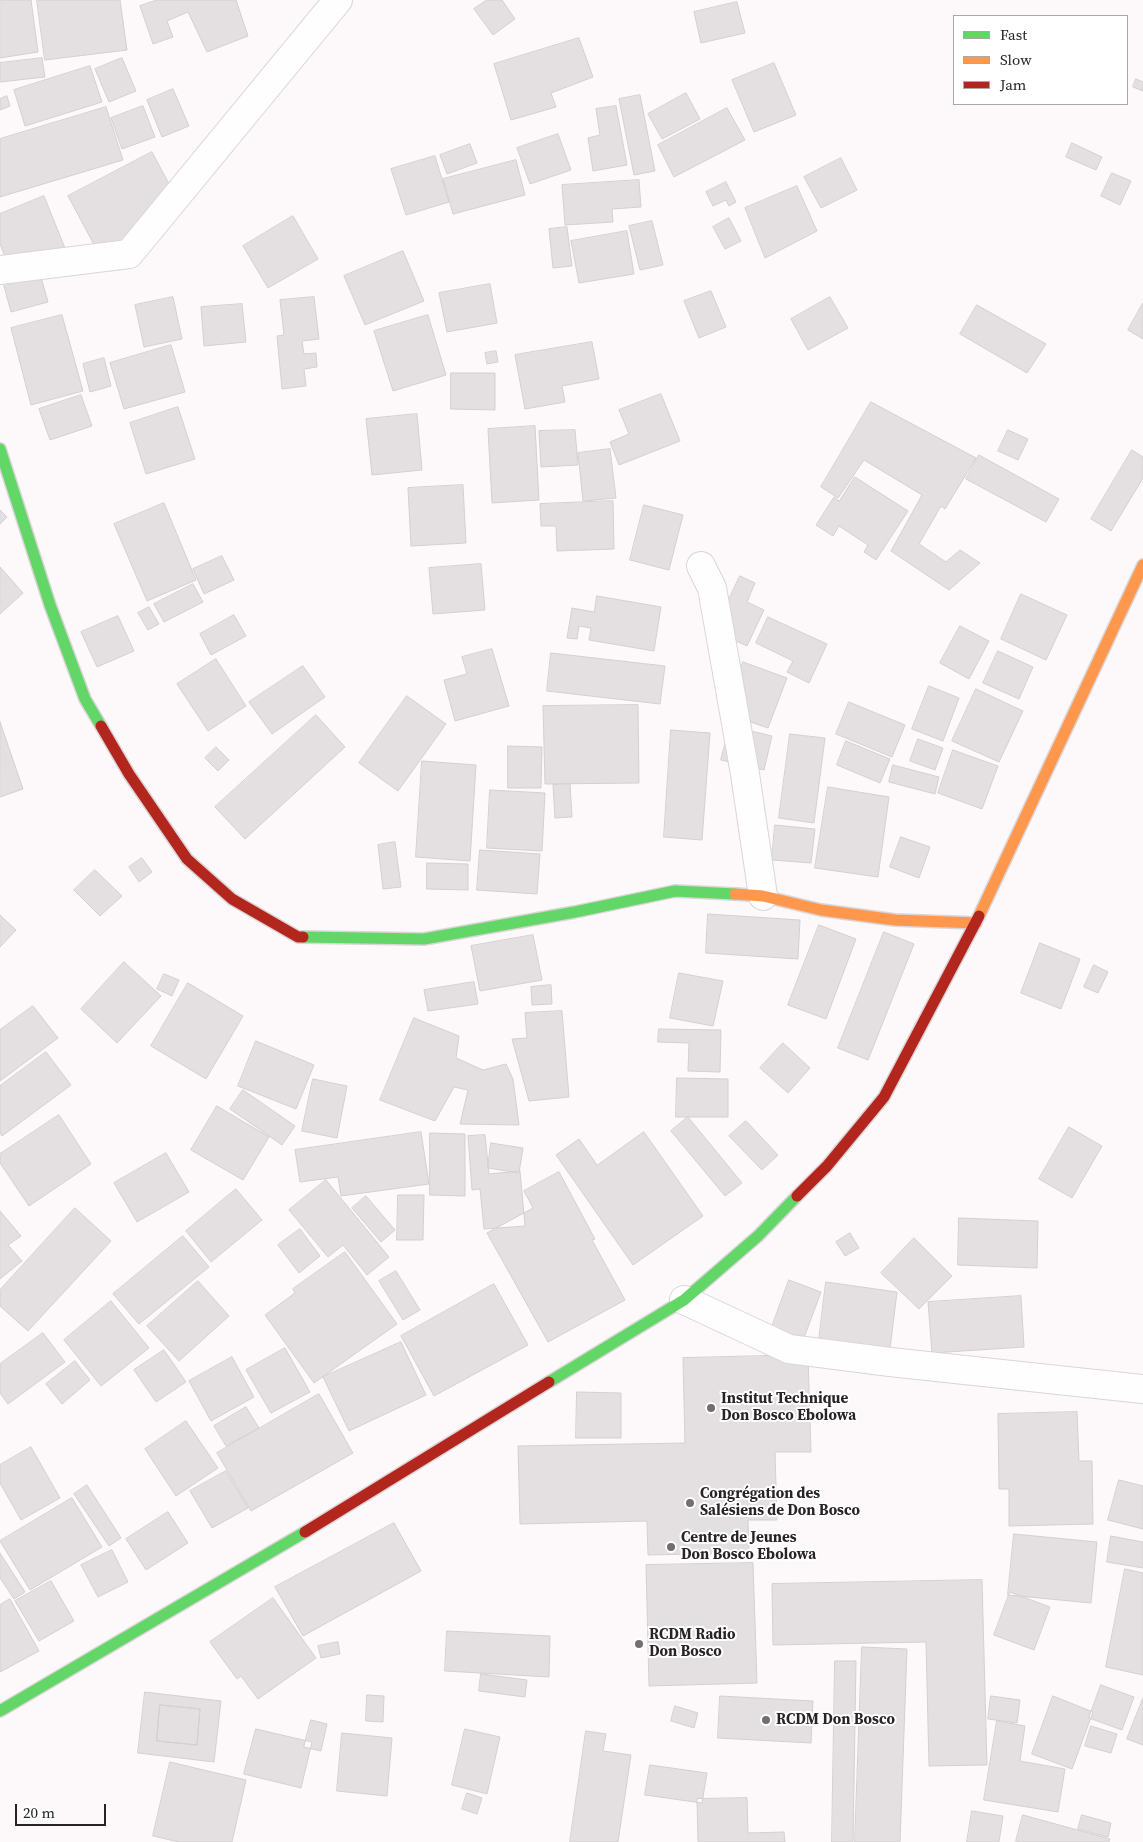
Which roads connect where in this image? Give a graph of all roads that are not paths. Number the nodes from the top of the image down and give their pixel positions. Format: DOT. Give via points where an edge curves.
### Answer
graph roads {
  1 [pos="338,0"];
  2 [pos="0,270"];
  3 [pos="0,449"];
  4 [pos="1143,565"];
  5 [pos="701,566"];
  6 [pos="763,896"];
  7 [pos="976,923"];
  8 [pos="684,1300"];
  9 [pos="1143,1389"];
  10 [pos="0,1710"];
  1 -- 2 [label="street" via="129,254"];
  3 -- 6 [label="main road" via="50,606 85,698 129,774 187,860 232,899 298,937 424,939 675,891"];
  4 -- 7 [label="main road"];
  5 -- 6 [label="street" via="712,588"];
  6 -- 7 [label="main road" via="821,910 895,920"];
  7 -- 8 [label="main road" via="884,1097 828,1166 758,1236"];
  8 -- 9 [label="street" via="789,1349"];
  8 -- 10 [label="main road" via="260,1559"];
}
